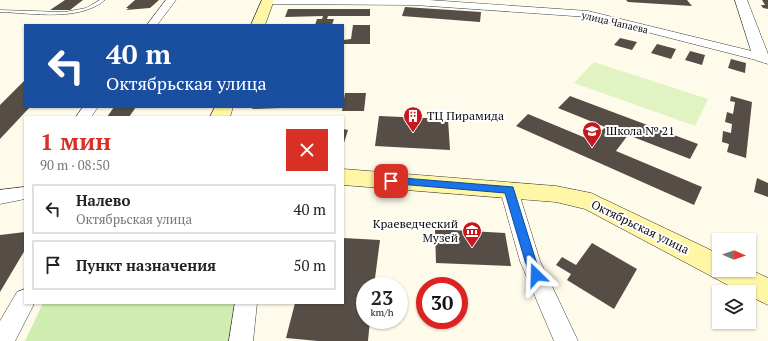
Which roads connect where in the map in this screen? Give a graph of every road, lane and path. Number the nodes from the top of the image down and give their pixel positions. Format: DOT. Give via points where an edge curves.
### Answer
graph roads {
  1 [pos="104,0"];
  2 [pos="171,0"];
  3 [pos="741,0"];
  4 [pos="268,1"];
  5 [pos="0,12"];
  6 [pos="153,24"];
  7 [pos="258,24"];
  8 [pos="764,58"];
  9 [pos="90,108"];
  10 [pos="84,116"];
  11 [pos="344,177"];
  12 [pos="509,190"];
  13 [pos="24,193"];
  14 [pos="0,197"];
  15 [pos="712,263"];
  16 [pos="739,277"];
  17 [pos="768,292"];
  18 [pos="24,301"];
  19 [pos="246,304"];
  20 [pos="2,341"];
  21 [pos="242,341"];
  22 [pos="566,341"];
  1 -- 5 [label="lane" via="87,9 65,13"];
  2 -- 6 [label="street"];
  3 -- 8 [label="street"];
  4 -- 7 [label="main road"];
  4 -- 8 [label="street, улица Чапаева" via="415,2 580,14"];
  9 -- 10 [label="street"];
  11 -- 12 [label="main road, Октябрьская улица"];
  12 -- 15 [label="main road, Октябрьская улица" via="556,194 591,202"];
  12 -- 22 [label="street" via="530,261"];
  13 -- 14 [label="street"];
  16 -- 17 [label="main road"];
  18 -- 20 [label="street"];
  19 -- 21 [label="street"];
}
